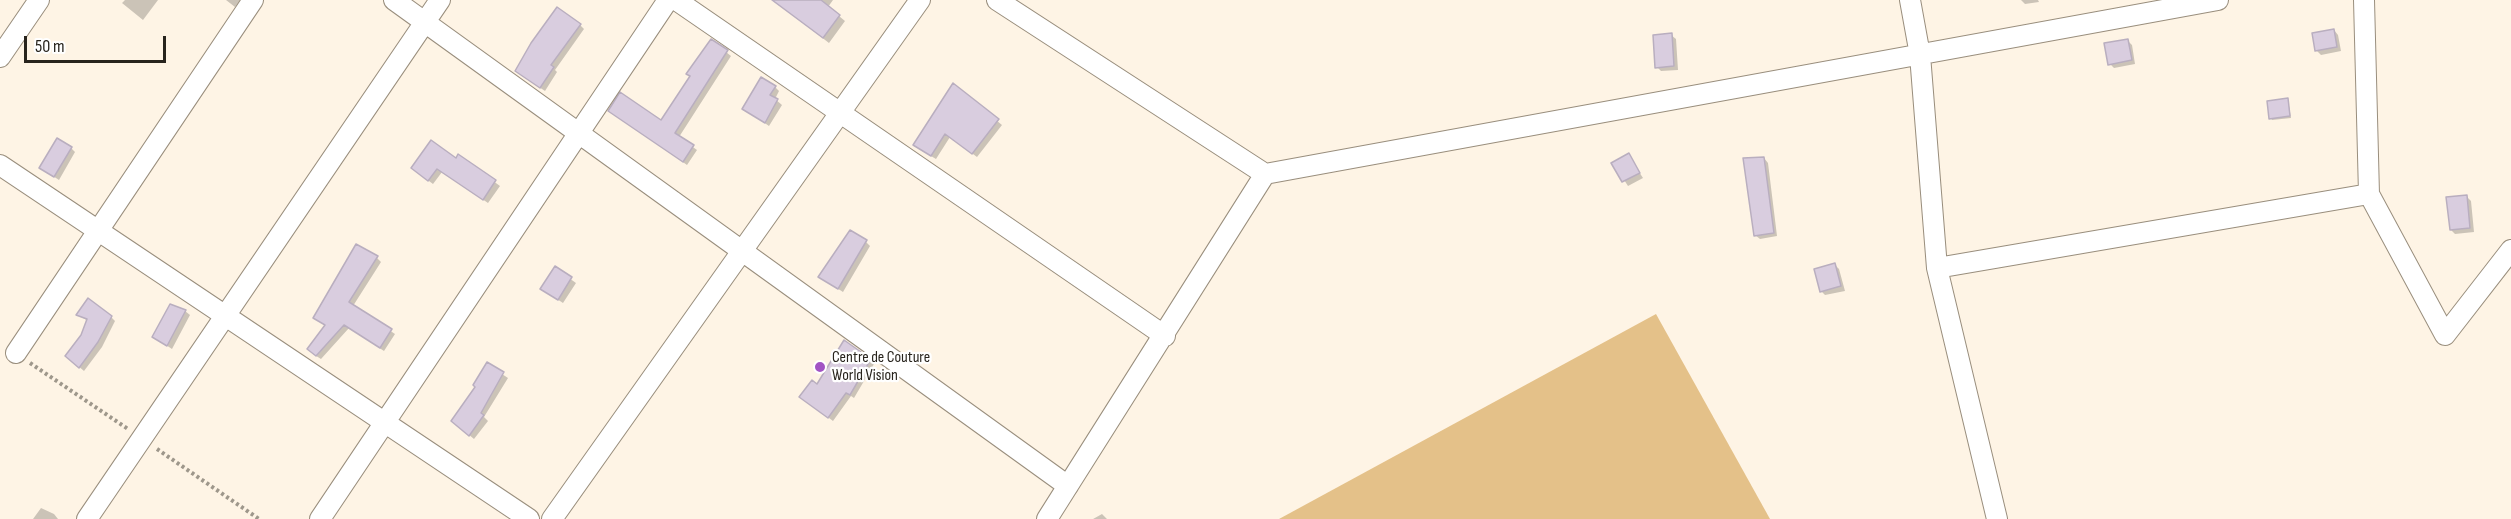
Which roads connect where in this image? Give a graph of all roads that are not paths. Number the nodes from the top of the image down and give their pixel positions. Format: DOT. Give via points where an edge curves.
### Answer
graph roads {
  1 [pos="39,0"];
  2 [pos="253,0"];
  3 [pos="394,0"];
  4 [pos="440,0"];
  5 [pos="668,0"];
  6 [pos="676,0"];
  7 [pos="920,0"];
  8 [pos="997,0"];
  9 [pos="1910,0"];
  10 [pos="2218,0"];
  11 [pos="2364,0"];
  12 [pos="425,22"];
  13 [pos="1920,55"];
  14 [pos="0,57"];
  15 [pos="840,112"];
  16 [pos="580,134"];
  17 [pos="0,165"];
  18 [pos="1265,174"];
  19 [pos="2369,194"];
  20 [pos="98,231"];
  21 [pos="742,250"];
  22 [pos="2511,250"];
  23 [pos="1937,268"];
  24 [pos="225,316"];
  25 [pos="1165,336"];
  26 [pos="16,353"];
  27 [pos="384,422"];
  28 [pos="1068,486"];
  29 [pos="87,519"];
  30 [pos="320,519"];
  31 [pos="529,519"];
  32 [pos="552,519"];
  33 [pos="1047,519"];
  34 [pos="1997,519"];
  1 -- 14 [label="street"];
  2 -- 20 [label="street"];
  3 -- 12 [label="street"];
  4 -- 12 [label="street"];
  5 -- 16 [label="street"];
  6 -- 15 [label="street"];
  7 -- 15 [label="street"];
  8 -- 18 [label="street"];
  9 -- 13 [label="street"];
  10 -- 13 [label="street"];
  11 -- 19 [label="street"];
  12 -- 16 [label="street"];
  12 -- 24 [label="street"];
  13 -- 18 [label="street"];
  13 -- 23 [label="street"];
  15 -- 21 [label="street"];
  15 -- 25 [label="street"];
  16 -- 21 [label="street"];
  16 -- 27 [label="street"];
  17 -- 20 [label="street"];
  18 -- 25 [label="street"];
  19 -- 22 [label="street" via="2445,335"];
  19 -- 23 [label="street"];
  20 -- 24 [label="street"];
  20 -- 26 [label="street"];
  21 -- 28 [label="street"];
  21 -- 32 [label="street"];
  23 -- 34 [label="street"];
  24 -- 27 [label="street"];
  24 -- 29 [label="street"];
  25 -- 28 [label="street"];
  27 -- 30 [label="street"];
  27 -- 31 [label="street"];
  28 -- 33 [label="street"];
}
